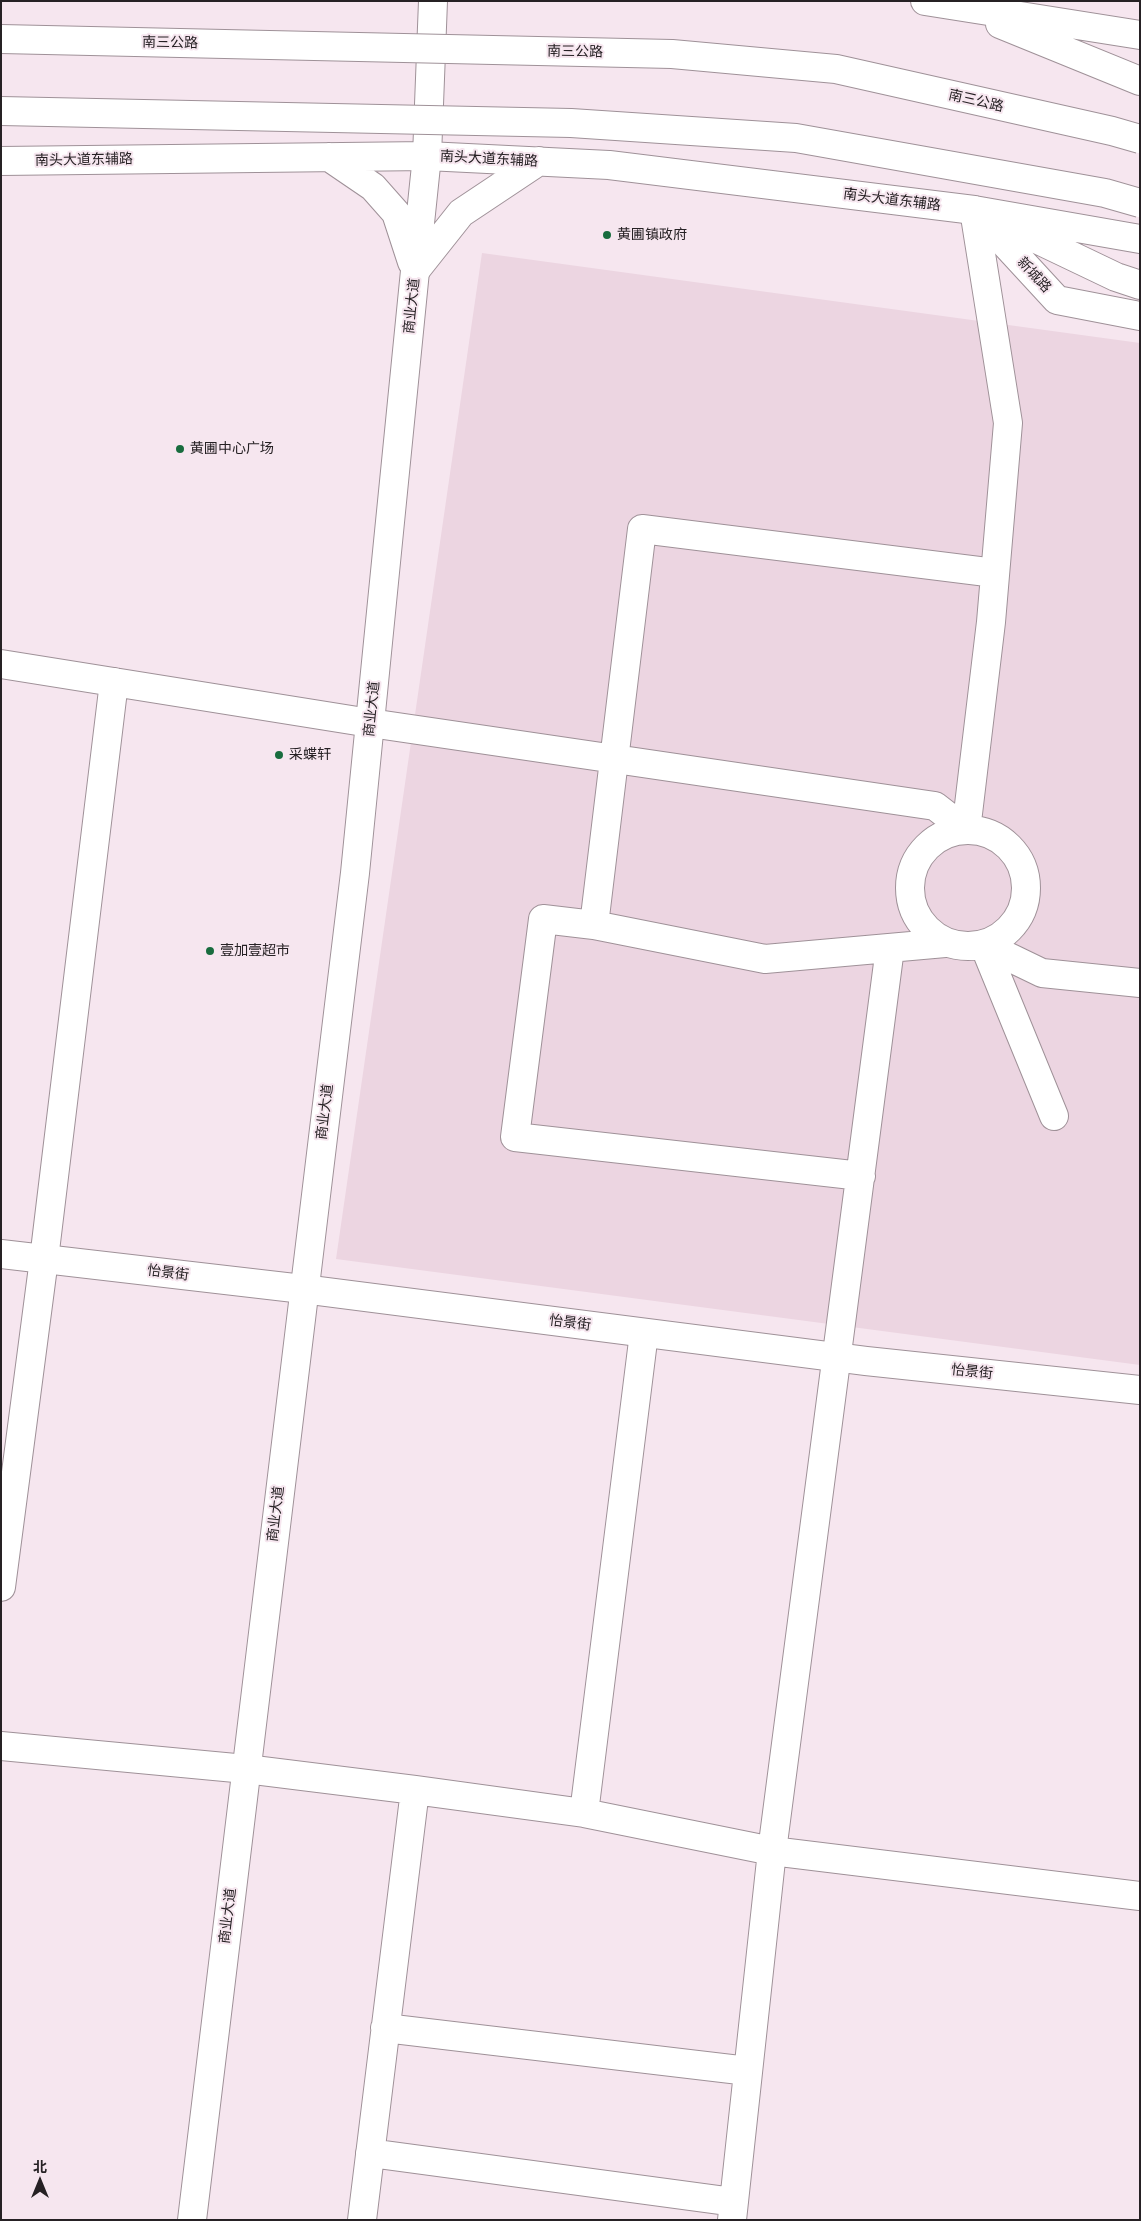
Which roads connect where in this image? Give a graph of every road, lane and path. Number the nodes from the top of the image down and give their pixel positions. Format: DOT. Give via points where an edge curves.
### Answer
graph roads {
  1 [pos="433,1"];
  2 [pos="925,1"];
  3 [pos="958,6"];
  4 [pos="1140,35"];
  5 [pos="1,39"];
  6 [pos="1140,81"];
  7 [pos="1,111"];
  8 [pos="1140,140"];
  9 [pos="427,156"];
  10 [pos="329,157"];
  11 [pos="1,161"];
  12 [pos="539,161"];
  13 [pos="1140,203"];
  14 [pos="974,210"];
  15 [pos="1140,239"];
  16 [pos="415,271"];
  17 [pos="1140,285"];
  18 [pos="1140,316"];
  19 [pos="995,573"];
  20 [pos="1,664"];
  21 [pos="114,682"];
  22 [pos="370,723"];
  23 [pos="614,759"];
  24 [pos="966,830"];
  25 [pos="594,925"];
  26 [pos="945,943"];
  27 [pos="984,945"];
  28 [pos="890,948"];
  29 [pos="1140,983"];
  30 [pos="1054,1116"];
  31 [pos="861,1176"];
  32 [pos="1,1254"];
  33 [pos="44,1259"];
  34 [pos="304,1289"];
  35 [pos="644,1332"];
  36 [pos="838,1357"];
  37 [pos="1140,1390"];
  38 [pos="1,1587"];
  39 [pos="1,1746"];
  40 [pos="246,1769"];
  41 [pos="415,1790"];
  42 [pos="584,1813"];
  43 [pos="772,1851"];
  44 [pos="1140,1896"];
  45 [pos="385,2028"];
  46 [pos="748,2071"];
  47 [pos="370,2154"];
  48 [pos="733,2211"];
  49 [pos="192,2220"];
  50 [pos="362,2220"];
  1 -- 9 [label="main road, 商业大道"];
  2 -- 3 [label="main road"];
  3 -- 4 [label="main road"];
  3 -- 6 [label="main road"];
  5 -- 8 [label="main road, 南三公路, bridge" via="672,54 836,69"];
  7 -- 13 [label="main road, bridge" via="571,123 796,138 1106,193"];
  9 -- 10 [label="main road, 南头大道东辅路"];
  9 -- 12 [label="main road, 南头大道东辅路"];
  9 -- 16 [label="main road, 商业大道"];
  10 -- 11 [label="main road, 南头大道东辅路"];
  10 -- 16 [label="main road" via="373,187 396,213"];
  12 -- 14 [label="main road, 南头大道东辅路" via="609,165"];
  12 -- 16 [label="main road" via="461,213"];
  14 -- 15 [label="main road, 南头大道东辅路"];
  14 -- 17 [label="main road" via="1116,278"];
  14 -- 18 [label="main road, 新城路" via="1057,300"];
  14 -- 19 [label="main road" via="1008,423"];
  16 -- 22 [label="main road, 商业大道"];
  19 -- 23 [label="main road" via="642,528"];
  19 -- 24 [label="main road"];
  20 -- 21 [label="main road"];
  21 -- 22 [label="main road"];
  21 -- 33 [label="main road"];
  22 -- 23 [label="main road"];
  22 -- 34 [label="main road, 商业大道"];
  23 -- 24 [label="main road" via="935,806"];
  23 -- 25 [label="main road"];
  24 -- 26 [label="main road" via="947,833 929,844 916,859 910,878 909,898 916,916 928,932"];
  24 -- 27 [label="main road" via="985,832 1002,841 1015,853 1024,870 1024,906 1016,922 1002,936"];
  25 -- 28 [label="main road" via="765,959"];
  25 -- 31 [label="main road" via="543,919 515,1136"];
  26 -- 27 [label="main road" via="965,947"];
  26 -- 28 [label="main road"];
  27 -- 29 [label="main road" via="1042,973"];
  27 -- 30 [label="main road"];
  28 -- 31 [label="main road"];
  31 -- 36 [label="main road"];
  32 -- 33 [label="main road, 怡景街"];
  33 -- 34 [label="main road, 怡景街"];
  33 -- 38 [label="main road"];
  34 -- 35 [label="main road, 怡景街"];
  34 -- 40 [label="main road, 商业大道"];
  35 -- 36 [label="main road, 怡景街"];
  35 -- 42 [label="main road"];
  36 -- 37 [label="main road, 怡景街"];
  36 -- 43 [label="main road"];
  39 -- 40 [label="main road"];
  40 -- 41 [label="main road"];
  40 -- 49 [label="main road, 商业大道"];
  41 -- 42 [label="main road"];
  41 -- 45 [label="main road"];
  42 -- 43 [label="main road"];
  43 -- 44 [label="main road"];
  43 -- 46 [label="main road"];
  45 -- 46 [label="main road"];
  45 -- 47 [label="main road"];
  46 -- 48 [label="main road"];
  47 -- 48 [label="main road"];
  47 -- 50 [label="main road"];
}
